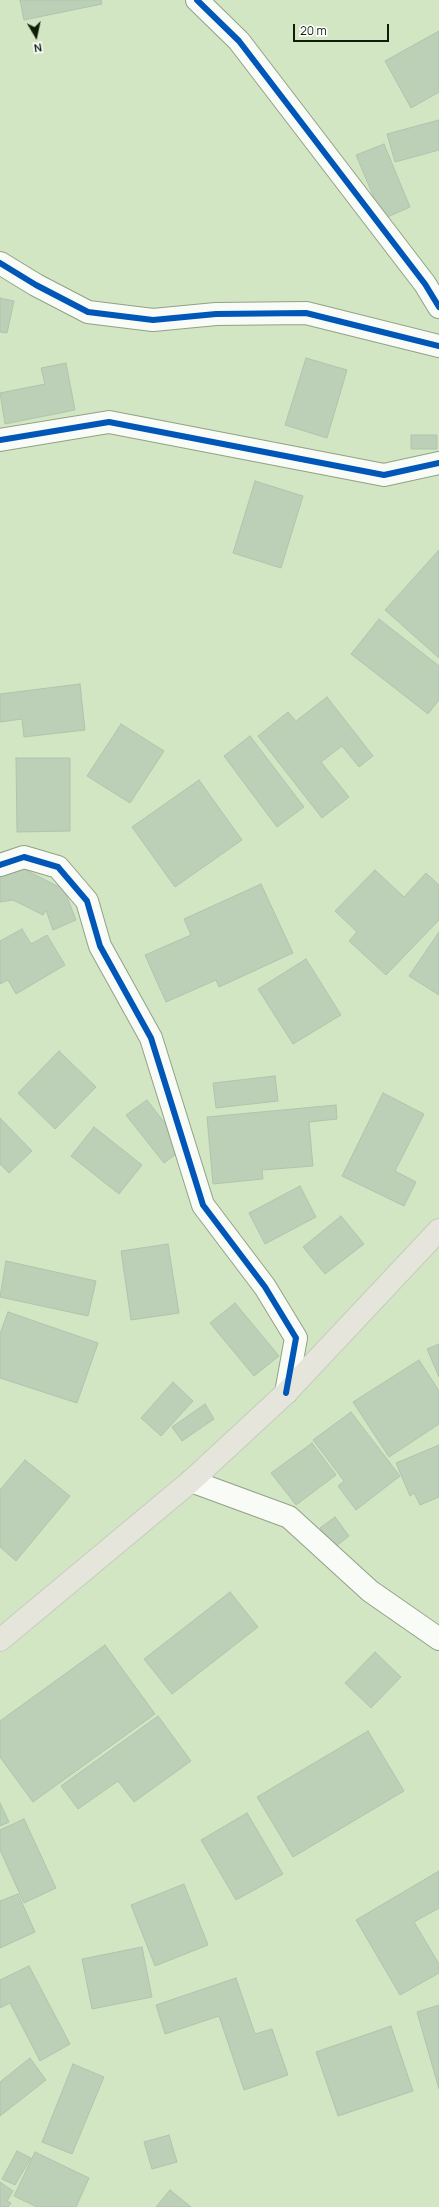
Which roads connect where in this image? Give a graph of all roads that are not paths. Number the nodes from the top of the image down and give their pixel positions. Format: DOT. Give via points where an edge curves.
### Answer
graph roads {
  1 [pos="197,0"];
  2 [pos="0,264"];
  3 [pos="439,307"];
  4 [pos="439,346"];
  5 [pos="0,440"];
  6 [pos="439,463"];
  7 [pos="0,865"];
  8 [pos="439,1230"];
  9 [pos="286,1394"];
  10 [pos="191,1481"];
  11 [pos="439,1639"];
  12 [pos="0,1640"];
  1 -- 3 [label="street" via="239,41 425,284"];
  2 -- 4 [label="street" via="88,312 153,320 216,314 306,313"];
  5 -- 6 [label="street" via="109,422 384,475"];
  7 -- 9 [label="street" via="24,857 58,867 87,901 100,946 151,1038 203,1204 266,1286 296,1338"];
  8 -- 9 [label="main road"];
  9 -- 10 [label="main road"];
  10 -- 11 [label="street" via="289,1517 370,1591"];
  10 -- 12 [label="main road"];
}
